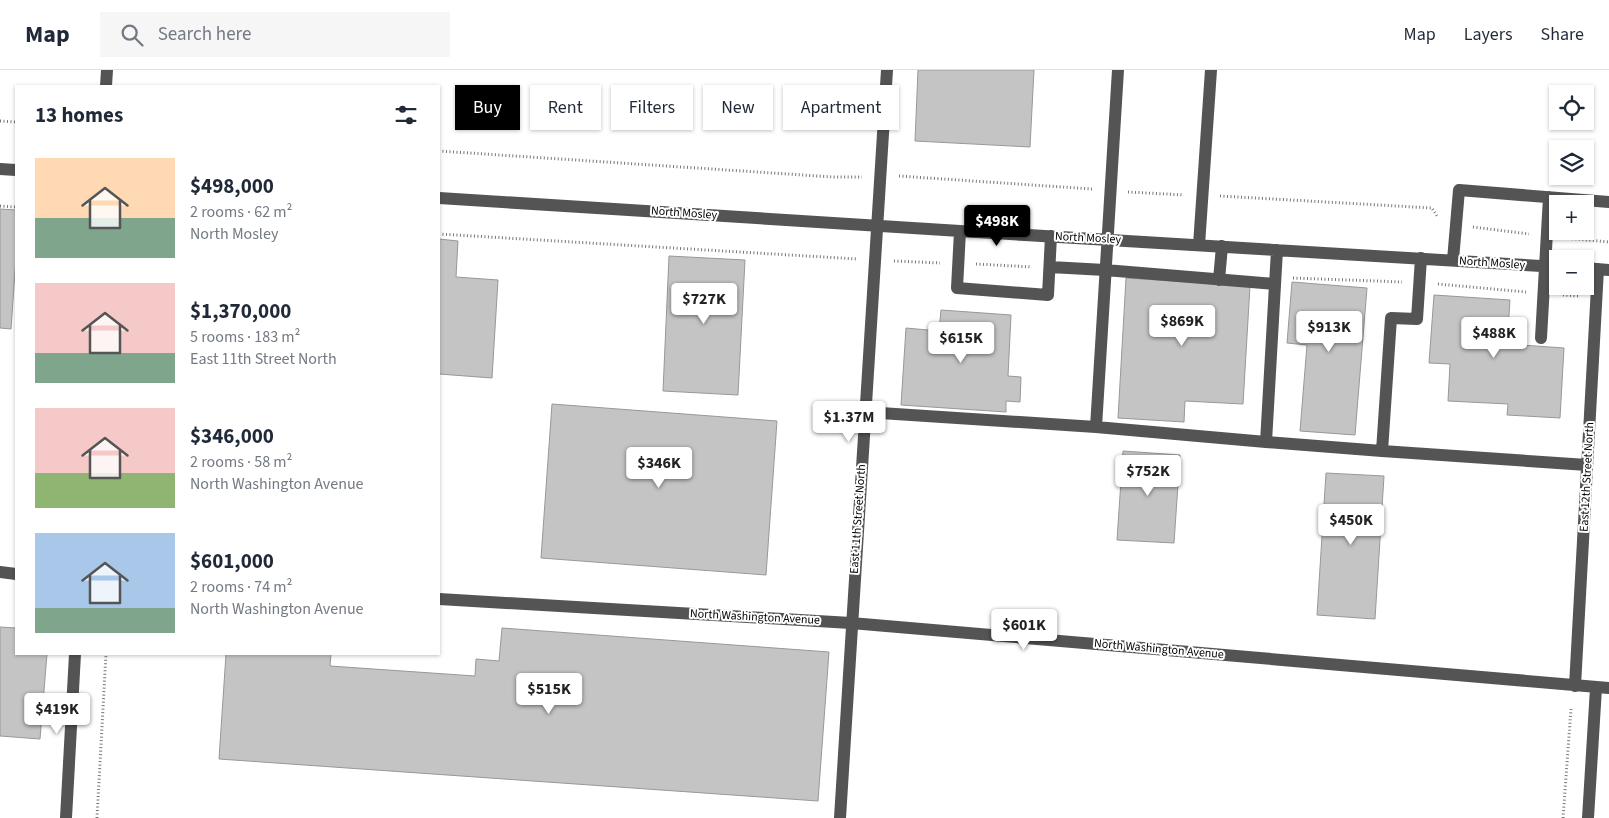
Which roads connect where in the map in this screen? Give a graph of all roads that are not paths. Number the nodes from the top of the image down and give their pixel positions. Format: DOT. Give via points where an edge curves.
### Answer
graph roads {
  1 [pos="107,70"];
  2 [pos="887,70"];
  3 [pos="1118,70"];
  4 [pos="1211,70"];
  5 [pos="106,85"];
  6 [pos="0,169"];
  7 [pos="15,170"];
  8 [pos="1549,197"];
  9 [pos="440,198"];
  10 [pos="1594,201"];
  11 [pos="1609,202"];
  12 [pos="876,226"];
  13 [pos="960,231"];
  14 [pos="1051,236"];
  15 [pos="1107,239"];
  16 [pos="1199,245"];
  17 [pos="1222,246"];
  18 [pos="1277,250"];
  19 [pos="1549,250"];
  20 [pos="1421,258"];
  21 [pos="1453,260"];
  22 [pos="1549,266"];
  23 [pos="1050,267"];
  24 [pos="1597,269"];
  25 [pos="1105,270"];
  26 [pos="1549,276"];
  27 [pos="1219,280"];
  28 [pos="1275,280"];
  29 [pos="1541,338"];
  30 [pos="864,412"];
  31 [pos="1096,427"];
  32 [pos="1266,442"];
  33 [pos="1382,451"];
  34 [pos="1587,465"];
  35 [pos="0,572"];
  36 [pos="15,574"];
  37 [pos="440,599"];
  38 [pos="852,623"];
  39 [pos="75,655"];
  40 [pos="1575,686"];
  41 [pos="1603,688"];
  42 [pos="66,818"];
  43 [pos="840,818"];
  44 [pos="1588,818"];
  1 -- 5 [label="street"];
  2 -- 12 [label="street, East 11th Street North"];
  3 -- 15 [label="street"];
  4 -- 16 [label="street"];
  6 -- 7 [label="street"];
  8 -- 19 [label="street"];
  8 -- 21 [label="street" via="1459,190"];
  9 -- 12 [label="street, North Mosley"];
  10 -- 11 [label="street"];
  12 -- 13 [label="street, North Mosley"];
  12 -- 30 [label="street, East 11th Street North"];
  13 -- 14 [label="street, North Mosley"];
  13 -- 23 [label="street" via="957,288 1048,295"];
  14 -- 15 [label="street, North Mosley"];
  14 -- 23 [label="street"];
  15 -- 16 [label="street, North Mosley"];
  15 -- 25 [label="street"];
  16 -- 17 [label="street, North Mosley"];
  17 -- 18 [label="street, North Mosley"];
  17 -- 27 [label="street"];
  18 -- 20 [label="street, North Mosley"];
  18 -- 28 [label="street"];
  20 -- 21 [label="street, North Mosley"];
  20 -- 33 [label="street" via="1417,320 1391,318"];
  21 -- 22 [label="street, North Mosley"];
  23 -- 25 [label="street"];
  24 -- 34 [label="street, East 12th Street North"];
  25 -- 27 [label="street"];
  25 -- 31 [label="street"];
  26 -- 29 [label="street" via="1544,293"];
  27 -- 28 [label="street"];
  28 -- 32 [label="street"];
  30 -- 31 [label="street"];
  30 -- 38 [label="street, East 11th Street North"];
  31 -- 32 [label="street"];
  32 -- 33 [label="street"];
  33 -- 34 [label="street"];
  34 -- 40 [label="street, East 12th Street North"];
  35 -- 36 [label="street"];
  37 -- 38 [label="street, North Washington Avenue"];
  38 -- 40 [label="street, North Washington Avenue"];
  38 -- 43 [label="street, East 11th Street North"];
  39 -- 42 [label="street"];
  40 -- 41 [label="street, North Washington Avenue"];
  41 -- 44 [label="street"];
}
